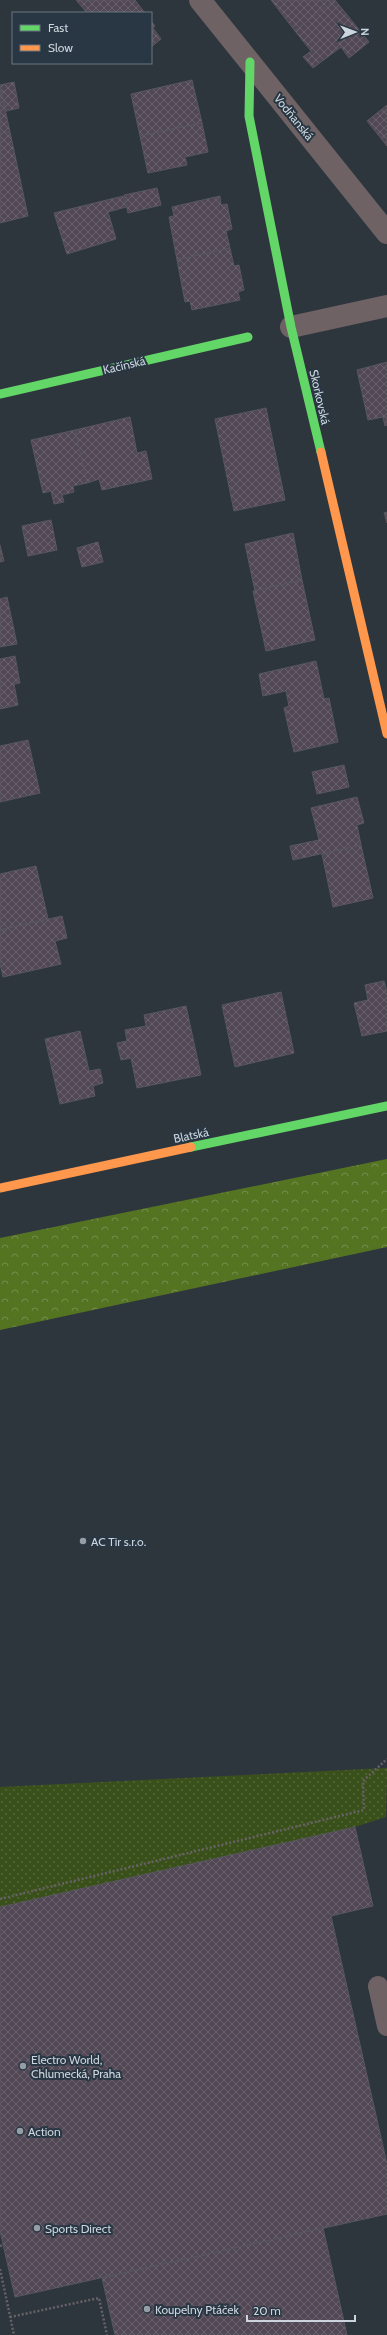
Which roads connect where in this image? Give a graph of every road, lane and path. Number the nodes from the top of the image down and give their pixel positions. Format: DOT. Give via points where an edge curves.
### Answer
graph roads {
  1 [pos="200,0"];
  2 [pos="250,62"];
  3 [pos="387,233"];
  4 [pos="387,306"];
  5 [pos="291,327"];
  6 [pos="248,337"];
  7 [pos="0,394"];
  8 [pos="387,734"];
  9 [pos="387,1106"];
  10 [pos="0,1188"];
  11 [pos="387,1759"];
  12 [pos="0,1899"];
  13 [pos="378,1986"];
  14 [pos="387,2026"];
  15 [pos="0,2269"];
  16 [pos="10,2317"];
  17 [pos="14,2335"];
  18 [pos="107,2335"];
  1 -- 2 [label="street, Vodňanská"];
  2 -- 3 [label="street, Vodňanská"];
  2 -- 5 [label="street, Skorkovská" via="249,116"];
  4 -- 5 [label="street"];
  5 -- 8 [label="street, Skorkovská"];
  6 -- 7 [label="street, Kačínská"];
  9 -- 10 [label="street, Blatská"];
  11 -- 12 [label="path" via="363,1781 364,1810"];
  13 -- 14 [label="lane"];
  15 -- 16 [label="path"];
  16 -- 17 [label="path"];
  16 -- 18 [label="path" via="99,2298"];
}
